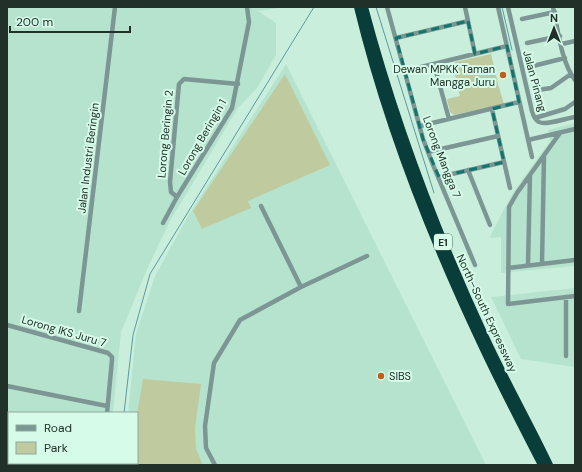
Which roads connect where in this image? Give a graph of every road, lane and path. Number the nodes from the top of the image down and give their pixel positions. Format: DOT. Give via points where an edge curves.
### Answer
graph roads {
  1 [pos="115,7"];
  2 [pos="247,7"];
  3 [pos="358,7"];
  4 [pos="364,7"];
  5 [pos="387,7"];
  6 [pos="465,7"];
  7 [pos="498,7"];
  8 [pos="508,7"];
  9 [pos="554,10"];
  10 [pos="522,19"];
  11 [pos="468,20"];
  12 [pos="560,36"];
  13 [pos="396,38"];
  14 [pos="575,41"];
  15 [pos="527,43"];
  16 [pos="562,44"];
  17 [pos="506,46"];
  18 [pos="475,54"];
  19 [pos="565,58"];
  20 [pos="434,64"];
  21 [pos="534,66"];
  22 [pos="405,71"];
  23 [pos="570,74"];
  24 [pos="575,80"];
  25 [pos="238,84"];
  26 [pos="538,90"];
  27 [pos="519,102"];
  28 [pos="575,102"];
  29 [pos="492,109"];
  30 [pos="575,117"];
  31 [pos="535,118"];
  32 [pos="449,119"];
  33 [pos="420,126"];
  34 [pos="575,129"];
  35 [pos="560,133"];
  36 [pos="549,135"];
  37 [pos="498,136"];
  38 [pos="528,140"];
  39 [pos="552,144"];
  40 [pos="428,152"];
  41 [pos="544,156"];
  42 [pos="532,157"];
  43 [pos="504,162"];
  44 [pos="468,170"];
  45 [pos="530,174"];
  46 [pos="439,177"];
  47 [pos="510,188"];
  48 [pos="177,197"];
  49 [pos="261,206"];
  50 [pos="163,223"];
  51 [pos="490,225"];
  52 [pos="367,256"];
  53 [pos="575,260"];
  54 [pos="542,264"];
  55 [pos="475,265"];
  56 [pos="528,265"];
  57 [pos="508,268"];
  58 [pos="301,287"];
  59 [pos="575,296"];
  60 [pos="566,297"];
  61 [pos="79,311"];
  62 [pos="7,325"];
  63 [pos="566,356"];
  64 [pos="7,386"];
  65 [pos="108,406"];
  66 [pos="107,412"];
  67 [pos="215,465"];
  68 [pos="542,465"];
  69 [pos="549,465"];
  1 -- 61 [label="street, Jalan Industri Beringin"];
  2 -- 25 [label="street, Lorong Beringin 1" via="249,22"];
  3 -- 68 [label="highway, North–South Expressway / E1" via="392,124 426,218 480,342"];
  4 -- 69 [label="highway, North–South Expressway / E1" via="392,103 430,212 492,353"];
  5 -- 13 [label="street, Lorong Mangga 7"];
  6 -- 11 [label="street"];
  7 -- 17 [label="street, Jalan Pinang"];
  8 -- 31 [label="street, Jalan Pinang"];
  9 -- 10 [label="street"];
  9 -- 12 [label="street"];
  11 -- 13 [label="street"];
  11 -- 18 [label="street"];
  12 -- 15 [label="street"];
  12 -- 16 [label="street"];
  13 -- 22 [label="street, Lorong Mangga 7"];
  14 -- 16 [label="street"];
  16 -- 19 [label="street"];
  17 -- 18 [label="street"];
  17 -- 27 [label="street, Jalan Pinang"];
  18 -- 20 [label="street"];
  19 -- 21 [label="street"];
  19 -- 23 [label="street"];
  20 -- 22 [label="street"];
  20 -- 32 [label="street"];
  22 -- 33 [label="street, Lorong Mangga 7"];
  23 -- 24 [label="street"];
  23 -- 26 [label="street" via="551,88"];
  25 -- 48 [label="street, Lorong Beringin 1" via="232,108"];
  25 -- 48 [label="street, Lorong Beringin 2" via="184,79 178,84 170,182 171,192"];
  27 -- 29 [label="street"];
  27 -- 38 [label="street, Jalan Pinang"];
  28 -- 31 [label="street" via="565,109"];
  29 -- 32 [label="street"];
  29 -- 37 [label="street"];
  30 -- 31 [label="street, Jalan Pinang" via="544,123 538,122"];
  32 -- 33 [label="street"];
  33 -- 40 [label="street, Lorong Mangga 7"];
  34 -- 35 [label="street"];
  35 -- 36 [label="street"];
  35 -- 39 [label="street"];
  36 -- 38 [label="street"];
  36 -- 39 [label="street"];
  37 -- 40 [label="street"];
  37 -- 43 [label="street"];
  38 -- 42 [label="street, Jalan Pinang"];
  39 -- 41 [label="street"];
  40 -- 46 [label="street, Lorong Mangga 7"];
  41 -- 45 [label="street"];
  41 -- 54 [label="street"];
  43 -- 44 [label="street"];
  43 -- 47 [label="street"];
  44 -- 46 [label="street"];
  44 -- 51 [label="street"];
  45 -- 56 [label="street"];
  45 -- 57 [label="street" via="509,210"];
  46 -- 55 [label="street, Lorong Mangga 7"];
  48 -- 50 [label="street, Lorong Beringin 1"];
  49 -- 58 [label="street"];
  52 -- 58 [label="street"];
  53 -- 54 [label="street"];
  54 -- 56 [label="street"];
  56 -- 57 [label="street"];
  57 -- 60 [label="street" via="508,304"];
  58 -- 67 [label="street" via="240,320 214,363 205,426 206,448"];
  59 -- 60 [label="street"];
  60 -- 63 [label="street"];
  62 -- 65 [label="street, Lorong IKS Juru 7" via="110,354 112,360"];
  64 -- 65 [label="street"];
  65 -- 66 [label="street"];
}
